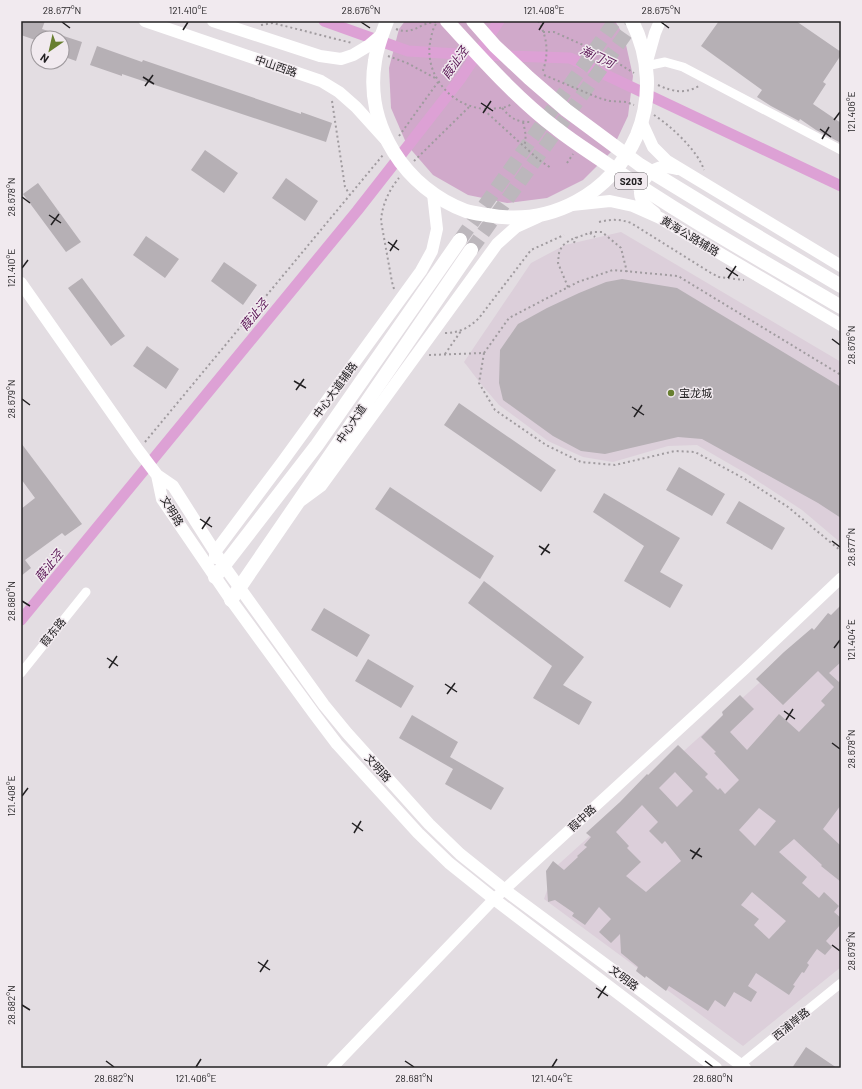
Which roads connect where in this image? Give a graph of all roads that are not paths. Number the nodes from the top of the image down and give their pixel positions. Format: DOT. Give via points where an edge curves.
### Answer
graph roads {
  1 [pos="145,21"];
  2 [pos="213,21"];
  3 [pos="441,21"];
  4 [pos="473,21"];
  5 [pos="632,21"];
  6 [pos="660,21"];
  7 [pos="387,28"];
  8 [pos="647,75"];
  9 [pos="642,121"];
  10 [pos="390,145"];
  11 [pos="841,150"];
  12 [pos="689,174"];
  13 [pos="433,194"];
  14 [pos="571,205"];
  15 [pos="541,215"];
  16 [pos="660,218"];
  17 [pos="460,240"];
  18 [pos="471,250"];
  19 [pos="841,266"];
  20 [pos="21,283"];
  21 [pos="841,286"];
  22 [pos="841,307"];
  23 [pos="841,325"];
  24 [pos="157,475"];
  25 [pos="295,505"];
  26 [pos="215,552"];
  27 [pos="224,566"];
  28 [pos="215,577"];
  29 [pos="841,578"];
  30 [pos="240,587"];
  31 [pos="86,592"];
  32 [pos="231,600"];
  33 [pos="21,673"];
  34 [pos="505,890"];
  35 [pos="494,900"];
  36 [pos="841,983"];
  37 [pos="742,1066"];
  38 [pos="332,1068"];
  39 [pos="716,1068"];
  1 -- 10 [label="main road, 中山西路" via="321,81 356,107"];
  2 -- 7 [label="main road, 中山西路" via="320,56 341,59 368,46"];
  3 -- 22 [label="main road, S203" via="556,129 700,224"];
  4 -- 21 [label="main road, S203" via="495,46 566,110 640,165"];
  5 -- 8 [label="main road" via="640,36"];
  6 -- 8 [label="main road" via="654,33"];
  7 -- 10 [label="main road" via="374,89 378,116"];
  8 -- 9 [label="main road" via="647,96"];
  8 -- 11 [label="street" via="665,62 683,67"];
  9 -- 12 [label="main road" via="653,147 667,161"];
  9 -- 14 [label="main road" via="631,148 615,171 595,190"];
  10 -- 13 [label="main road" via="408,172"];
  12 -- 16 [label="main road" via="663,166 645,178 640,193 642,200"];
  12 -- 19 [label="main road"];
  13 -- 15 [label="main road" via="467,211 482,214 504,218"];
  13 -- 26 [label="main road, 中心大道辅路" via="437,229 432,251 421,272"];
  14 -- 15 [label="main road"];
  14 -- 16 [label="main road, 黄海公路辅路" via="610,201 633,206"];
  15 -- 25 [label="main road" via="516,227 497,244 321,486"];
  16 -- 23 [label="main road, 黄海公路辅路"];
  17 -- 27 [label="main road, 中心大道" via="317,445"];
  18 -- 25 [label="main road, 中心大道"];
  20 -- 24 [label="main road"];
  24 -- 26 [label="main road, 文明路" via="173,486"];
  24 -- 28 [label="main road, 文明路" via="162,499"];
  25 -- 30 [label="main road, 中心大道"];
  26 -- 27 [label="main road, 文明路"];
  26 -- 28 [label="main road"];
  27 -- 28 [label="main road, 中心大道"];
  27 -- 30 [label="main road, 文明路"];
  28 -- 32 [label="main road, 文明路"];
  29 -- 34 [label="street, 葭中路" via="745,670"];
  30 -- 32 [label="main road, 中心大道"];
  30 -- 34 [label="main road, 文明路" via="347,733 429,824 460,854"];
  31 -- 33 [label="street, 葭东路"];
  32 -- 35 [label="main road, 文明路" via="337,744 418,833 449,863"];
  34 -- 35 [label="street, 葭中路"];
  34 -- 37 [label="main road, 文明路"];
  35 -- 38 [label="street, 葭中路"];
  35 -- 39 [label="main road, 文明路"];
  36 -- 37 [label="street, 西浦岸路"];
}
